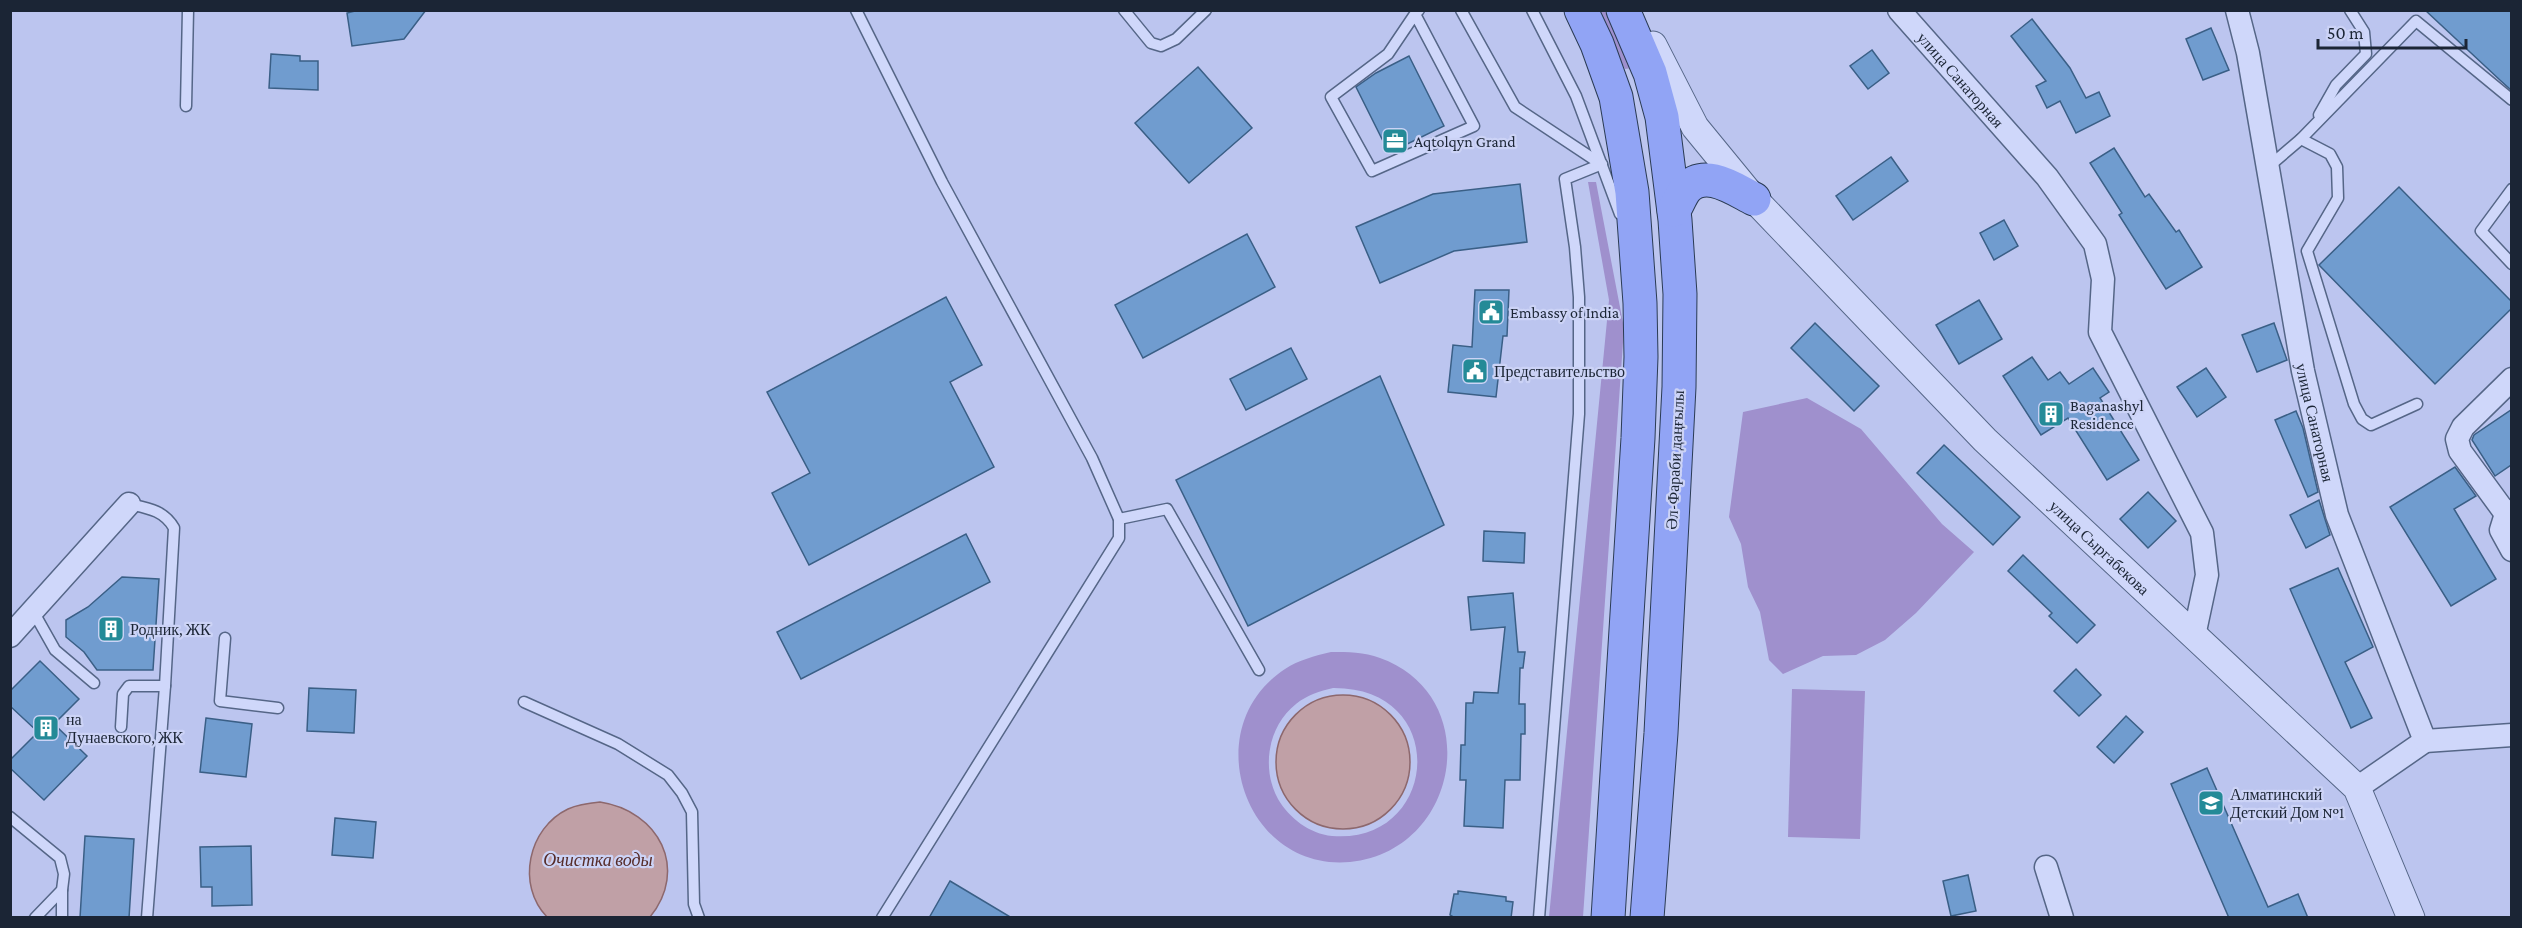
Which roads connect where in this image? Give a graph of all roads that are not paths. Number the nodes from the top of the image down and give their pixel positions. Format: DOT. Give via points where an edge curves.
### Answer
graph roads {
  1 [pos="188,10"];
  2 [pos="856,10"];
  3 [pos="1124,10"];
  4 [pos="1206,10"];
  5 [pos="1461,10"];
  6 [pos="1532,10"];
  7 [pos="1581,10"];
  8 [pos="1623,10"];
  9 [pos="1638,10"];
  10 [pos="1899,10"];
  11 [pos="2237,10"];
  12 [pos="2350,10"];
  13 [pos="1417,12"];
  14 [pos="2511,100"];
  15 [pos="186,106"];
  16 [pos="2311,128"];
  17 [pos="2301,139"];
  18 [pos="1602,164"];
  19 [pos="2267,168"];
  20 [pos="2511,189"];
  21 [pos="1754,199"];
  22 [pos="1674,210"];
  23 [pos="1638,264"];
  24 [pos="2511,264"];
  25 [pos="2511,379"];
  26 [pos="2417,404"];
  27 [pos="129,504"];
  28 [pos="2509,512"];
  29 [pos="1119,519"];
  30 [pos="2511,550"];
  31 [pos="33,611"];
  32 [pos="10,636"];
  33 [pos="2194,636"];
  34 [pos="225,638"];
  35 [pos="1259,670"];
  36 [pos="94,683"];
  37 [pos="165,686"];
  38 [pos="524,702"];
  39 [pos="278,708"];
  40 [pos="121,727"];
  41 [pos="2511,735"];
  42 [pos="2425,741"];
  43 [pos="2357,788"];
  44 [pos="10,817"];
  45 [pos="2046,867"];
  46 [pos="62,890"];
  47 [pos="35,918"];
  48 [pos="62,918"];
  49 [pos="147,918"];
  50 [pos="699,918"];
  51 [pos="882,918"];
  52 [pos="1539,918"];
  53 [pos="1608,918"];
  54 [pos="1647,918"];
  55 [pos="2062,918"];
  56 [pos="2411,918"];
  1 -- 15 [label="lane"];
  2 -- 29 [label="lane" via="942,182 1092,458"];
  3 -- 4 [label="lane" via="1151,43 1161,46 1176,39"];
  5 -- 18 [label="lane" via="1515,107"];
  6 -- 18 [label="lane" via="1576,96"];
  7 -- 23 [label="main road" via="1598,44 1616,97 1629,169"];
  8 -- 22 [label="main road, Әл-Фараби даңғылы" via="1650,73 1662,117"];
  9 -- 21 [label="street, улица Сыргабекова" via="1695,127"];
  10 -- 33 [label="street, улица Санаторная" via="2048,177 2095,244 2103,279 2100,332 2202,533 2207,575"];
  11 -- 19 [label="street, улица Санаторная"];
  12 -- 16 [label="lane" via="2364,32 2366,54 2336,85"];
  13 -- 13 [label="lane" via="1474,126 1372,171 1331,97 1388,54"];
  14 -- 16 [label="lane" via="2416,21"];
  16 -- 17 [label="lane"];
  17 -- 19 [label="lane"];
  17 -- 26 [label="lane" via="2330,154 2337,167 2338,198 2307,251 2354,404 2362,419 2371,425"];
  18 -- 23 [label="lane"];
  18 -- 52 [label="lane" via="1565,179 1579,297 1579,414"];
  19 -- 42 [label="street, улица Санаторная" via="2303,371 2337,515"];
  20 -- 24 [label="lane" via="2481,231"];
  21 -- 22 [label="main road" via="1708,179 1686,189"];
  21 -- 33 [label="street, улица Сыргабекова" via="1985,440"];
  22 -- 54 [label="main road, Әл-Фараби даңғылы" via="1680,294 1679,387"];
  23 -- 53 [label="main road" via="1638,438"];
  25 -- 28 [label="street" via="2463,427 2457,440 2460,451"];
  27 -- 31 [label="street"];
  27 -- 37 [label="lane" via="156,510 174,528"];
  28 -- 30 [label="street" via="2501,530"];
  29 -- 35 [label="lane" via="1167,509"];
  29 -- 51 [label="lane" via="1119,538"];
  31 -- 32 [label="street"];
  31 -- 36 [label="lane" via="55,650"];
  33 -- 43 [label="street, улица Сыргабекова"];
  34 -- 39 [label="lane" via="220,701"];
  37 -- 40 [label="lane" via="129,686 123,694"];
  37 -- 49 [label="lane"];
  38 -- 50 [label="lane" via="618,744 668,775 692,812 694,904"];
  41 -- 42 [label="street"];
  42 -- 43 [label="street"];
  43 -- 56 [label="street, улица Сыргабекова"];
  44 -- 46 [label="lane" via="60,858"];
  45 -- 55 [label="street"];
  46 -- 47 [label="lane"];
  46 -- 48 [label="lane"];
}
